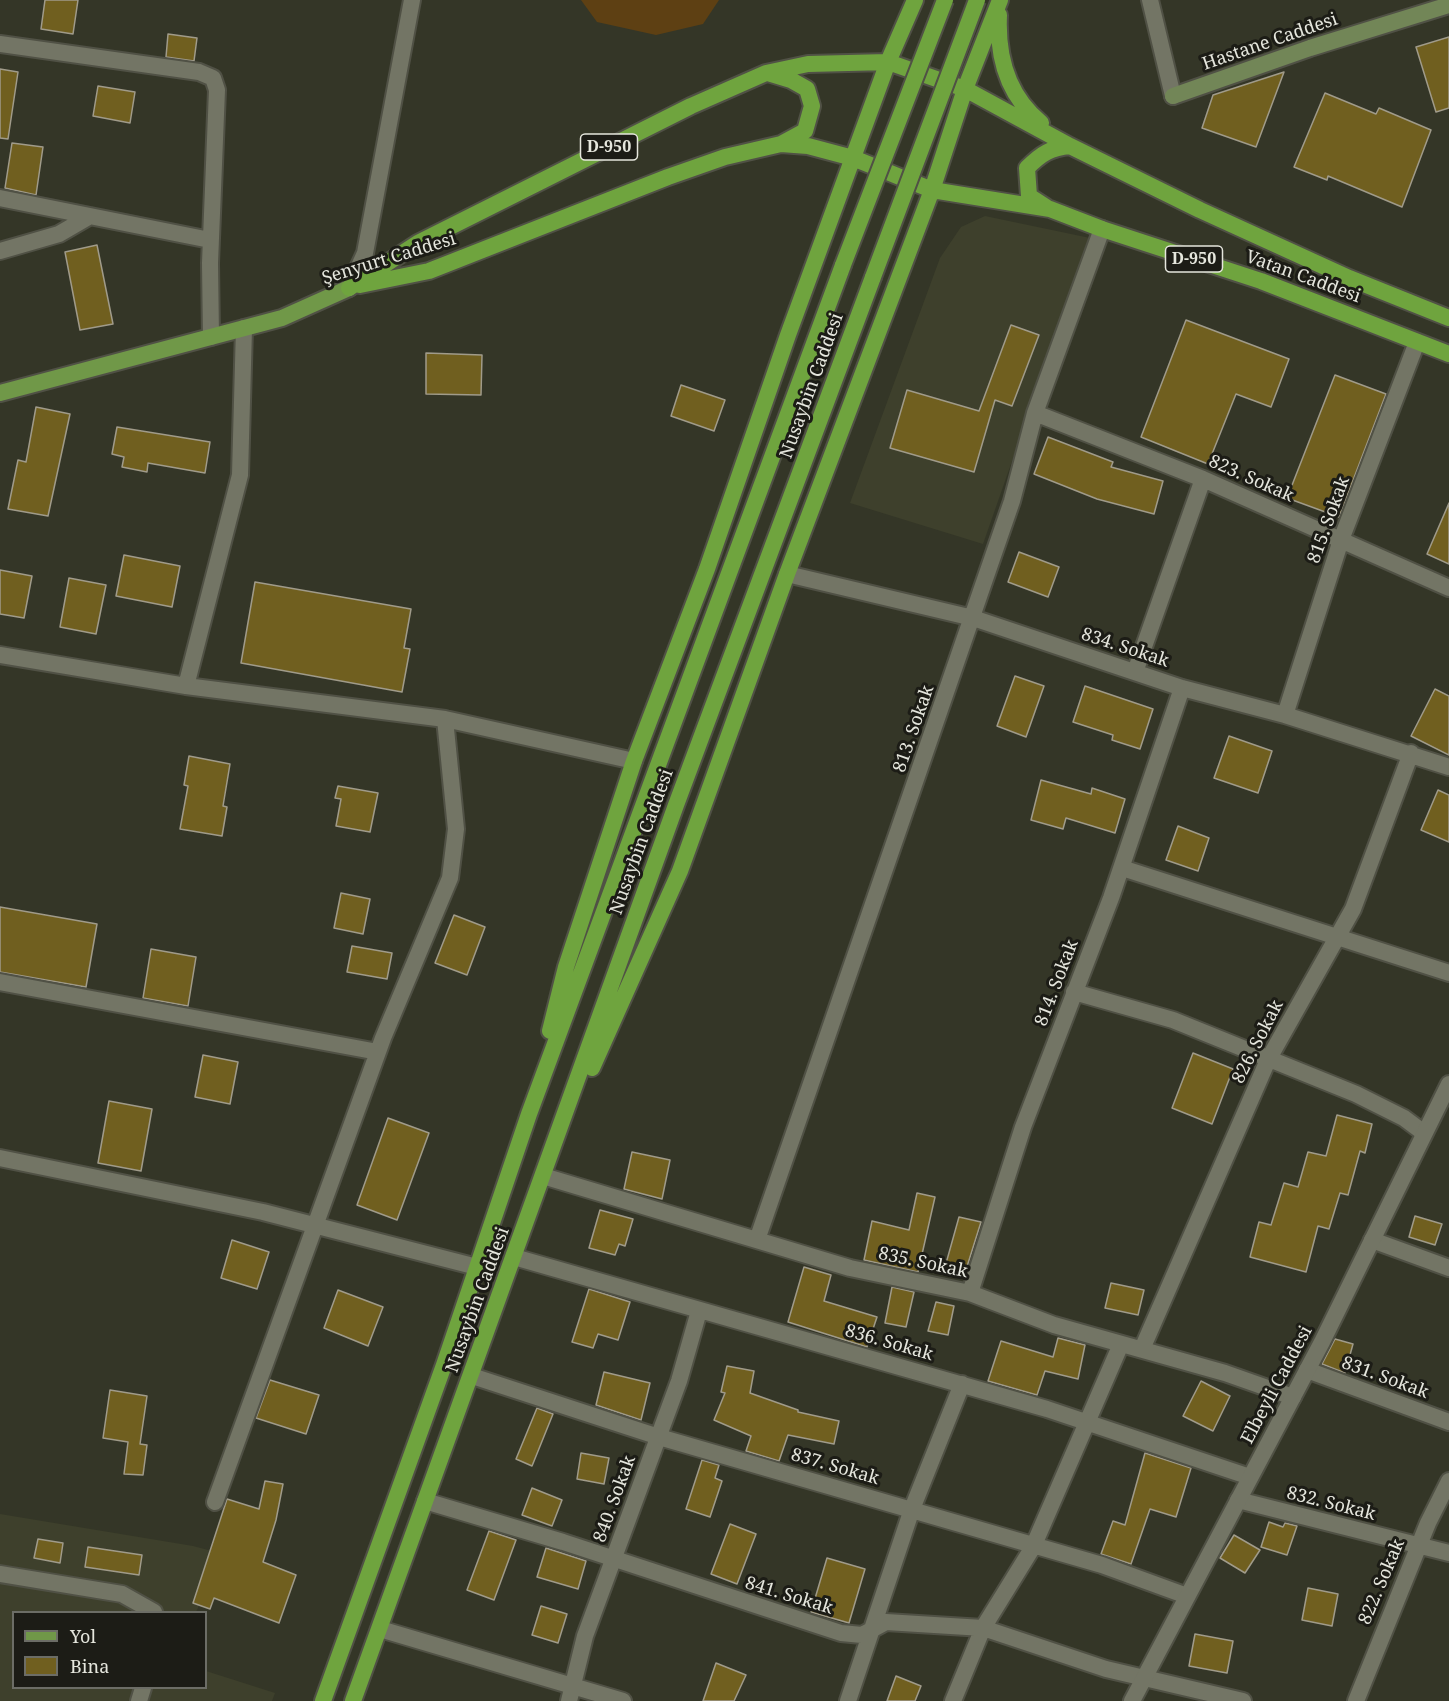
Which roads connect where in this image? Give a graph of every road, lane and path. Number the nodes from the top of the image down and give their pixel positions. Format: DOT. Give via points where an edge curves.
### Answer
graph roads {
  1 [pos="412,0"];
  2 [pos="915,0"];
  3 [pos="945,0"];
  4 [pos="977,0"];
  5 [pos="1000,0"];
  6 [pos="1150,0"];
  7 [pos="1449,5"];
  8 [pos="0,44"];
  9 [pos="888,63"];
  10 [pos="766,72"];
  11 [pos="965,89"];
  12 [pos="1173,96"];
  13 [pos="781,144"];
  14 [pos="1070,146"];
  15 [pos="853,158"];
  16 [pos="932,190"];
  17 [pos="0,198"];
  18 [pos="1050,209"];
  19 [pos="90,216"];
  20 [pos="1102,229"];
  21 [pos="210,240"];
  22 [pos="0,251"];
  23 [pos="349,288"];
  24 [pos="1449,318"];
  25 [pos="244,328"];
  26 [pos="210,337"];
  27 [pos="1417,342"];
  28 [pos="1449,354"];
  29 [pos="0,393"];
  30 [pos="1035,413"];
  31 [pos="1203,479"];
  32 [pos="1341,540"];
  33 [pos="787,574"];
  34 [pos="1449,588"];
  35 [pos="973,618"];
  36 [pos="0,655"];
  37 [pos="1135,672"];
  38 [pos="186,686"];
  39 [pos="1182,688"];
  40 [pos="1285,715"];
  41 [pos="445,719"];
  42 [pos="1411,753"];
  43 [pos="634,761"];
  44 [pos="1449,767"];
  45 [pos="1122,868"];
  46 [pos="1336,938"];
  47 [pos="1449,973"];
  48 [pos="0,982"];
  49 [pos="1074,992"];
  50 [pos="378,1052"];
  51 [pos="1268,1060"];
  52 [pos="1449,1084"];
  53 [pos="1443,1109"];
  54 [pos="529,1114"];
  55 [pos="1424,1133"];
  56 [pos="0,1158"];
  57 [pos="543,1176"];
  58 [pos="315,1224"];
  59 [pos="757,1240"];
  60 [pos="1372,1240"];
  61 [pos="514,1257"];
  62 [pos="477,1268"];
  63 [pos="1449,1268"];
  64 [pos="970,1293"];
  65 [pos="699,1311"];
  66 [pos="1121,1344"];
  67 [pos="1142,1350"];
  68 [pos="1307,1370"];
  69 [pos="472,1376"];
  70 [pos="962,1384"];
  71 [pos="1293,1396"];
  72 [pos="1449,1422"];
  73 [pos="1089,1423"];
  74 [pos="659,1437"];
  75 [pos="1250,1477"];
  76 [pos="1449,1481"];
  77 [pos="1238,1500"];
  78 [pos="425,1501"];
  79 [pos="215,1502"];
  80 [pos="912,1509"];
  81 [pos="1418,1546"];
  82 [pos="1034,1547"];
  83 [pos="1449,1553"];
  84 [pos="613,1560"];
  85 [pos="0,1574"];
  86 [pos="1187,1596"];
  87 [pos="152,1611"];
  88 [pos="983,1628"];
  89 [pos="380,1629"];
  90 [pos="874,1629"];
  91 [pos="1144,1679"];
  92 [pos="571,1693"];
  93 [pos="323,1701"];
  94 [pos="353,1701"];
  95 [pos="623,1701"];
  96 [pos="848,1701"];
  97 [pos="953,1701"];
  98 [pos="1132,1701"];
  99 [pos="1243,1701"];
  100 [pos="1356,1701"];
  1 -- 23 [label="street" via="365,253"];
  2 -- 9 [label="highway"];
  3 -- 54 [label="highway, Nusaybin Caddesi, bridge"];
  4 -- 57 [label="highway, Nusaybin Caddesi, bridge" via="676,805"];
  5 -- 11 [label="highway"];
  5 -- 14 [label="highway" via="998,37 1002,67 1025,109"];
  6 -- 12 [label="street"];
  7 -- 12 [label="main road, Hastane Caddesi"];
  8 -- 21 [label="street" via="199,72 213,78 217,90"];
  9 -- 10 [label="highway, D-950" via="808,64"];
  9 -- 11 [label="highway, D-950"];
  9 -- 15 [label="highway"];
  10 -- 13 [label="highway" via="807,89 812,106 805,131"];
  10 -- 23 [label="highway, D-950" via="418,243"];
  11 -- 14 [label="highway, Vatan Caddesi / D-950"];
  11 -- 16 [label="highway"];
  13 -- 15 [label="highway, Şenyurt Caddesi / D-950" via="808,146"];
  13 -- 23 [label="highway, Şenyurt Caddesi / D-950" via="725,157 668,177 429,271"];
  14 -- 18 [label="highway" via="1052,148 1027,168 1029,196"];
  14 -- 24 [label="highway, Vatan Caddesi / D-950" via="1349,278"];
  15 -- 16 [label="highway, D-950"];
  15 -- 43 [label="highway" via="707,569"];
  16 -- 18 [label="highway, Vatan Caddesi / D-950"];
  16 -- 33 [label="highway"];
  17 -- 19 [label="street"];
  18 -- 20 [label="highway, Vatan Caddesi / D-950"];
  19 -- 21 [label="street"];
  19 -- 22 [label="street" via="59,234"];
  20 -- 27 [label="highway, Vatan Caddesi / D-950" via="1261,281"];
  20 -- 30 [label="street, 813. Sokak"];
  21 -- 26 [label="street"];
  23 -- 25 [label="main road, Şenyurt Caddesi / D-950" via="282,318"];
  25 -- 26 [label="main road, Şenyurt Caddesi / D-950"];
  25 -- 38 [label="street" via="240,475"];
  26 -- 29 [label="main road, Şenyurt Caddesi / D-950"];
  27 -- 28 [label="highway, Vatan Caddesi / D-950"];
  27 -- 32 [label="street, 815. Sokak"];
  30 -- 31 [label="street, 823. Sokak"];
  30 -- 35 [label="street, 813. Sokak" via="1012,501"];
  31 -- 32 [label="street, 823. Sokak"];
  31 -- 37 [label="street"];
  32 -- 34 [label="street, 823. Sokak"];
  32 -- 40 [label="street, 815. Sokak"];
  33 -- 35 [label="street, 834. Sokak"];
  33 -- 57 [label="highway" via="680,871"];
  35 -- 37 [label="street, 834. Sokak"];
  35 -- 59 [label="street, 813. Sokak"];
  36 -- 38 [label="street"];
  37 -- 39 [label="street, 834. Sokak"];
  38 -- 41 [label="street"];
  39 -- 40 [label="street, 834. Sokak"];
  39 -- 45 [label="street, 814. Sokak"];
  40 -- 42 [label="street, 834. Sokak"];
  41 -- 43 [label="street"];
  41 -- 50 [label="street" via="456,829 450,878"];
  42 -- 44 [label="street, 834. Sokak"];
  42 -- 46 [label="street, 826. Sokak" via="1353,909"];
  43 -- 54 [label="highway" via="566,967"];
  45 -- 46 [label="street"];
  45 -- 49 [label="street, 814. Sokak"];
  46 -- 47 [label="street"];
  46 -- 51 [label="street, 826. Sokak"];
  48 -- 50 [label="street"];
  49 -- 51 [label="street" via="1173,1020"];
  49 -- 64 [label="street, 814. Sokak" via="1023,1126"];
  50 -- 58 [label="street"];
  51 -- 55 [label="street" via="1356,1094 1404,1118"];
  51 -- 67 [label="street, 826. Sokak"];
  52 -- 53 [label="street, Elbeyli Caddesi"];
  53 -- 55 [label="street, Elbeyli Caddesi"];
  54 -- 62 [label="highway, Nusaybin Caddesi"];
  55 -- 60 [label="street, Elbeyli Caddesi"];
  56 -- 58 [label="street"];
  57 -- 59 [label="street, 835. Sokak"];
  57 -- 61 [label="highway, Nusaybin Caddesi"];
  58 -- 62 [label="street"];
  58 -- 79 [label="street"];
  59 -- 64 [label="street, 835. Sokak" via="850,1268"];
  60 -- 63 [label="street"];
  60 -- 68 [label="street, Elbeyli Caddesi"];
  61 -- 65 [label="street, 836. Sokak"];
  61 -- 69 [label="highway, Nusaybin Caddesi"];
  62 -- 93 [label="highway, Nusaybin Caddesi"];
  64 -- 66 [label="street, 835. Sokak" via="1054,1325"];
  65 -- 70 [label="street, 836. Sokak"];
  65 -- 74 [label="street, 840. Sokak"];
  66 -- 67 [label="street, 835. Sokak"];
  66 -- 73 [label="street"];
  67 -- 71 [label="street, 835. Sokak"];
  68 -- 71 [label="street, Elbeyli Caddesi"];
  68 -- 72 [label="street, 831. Sokak"];
  69 -- 74 [label="street, 837. Sokak"];
  69 -- 78 [label="highway, Nusaybin Caddesi"];
  70 -- 73 [label="street, 836. Sokak"];
  70 -- 80 [label="street"];
  71 -- 75 [label="street, Elbeyli Caddesi"];
  73 -- 75 [label="street, 836. Sokak"];
  73 -- 82 [label="street"];
  74 -- 80 [label="street, 837. Sokak"];
  74 -- 84 [label="street, 840. Sokak"];
  75 -- 77 [label="street, Elbeyli Caddesi"];
  76 -- 81 [label="street, 822. Sokak"];
  77 -- 81 [label="street, 832. Sokak"];
  77 -- 86 [label="street, Elbeyli Caddesi"];
  78 -- 84 [label="street, 841. Sokak"];
  78 -- 89 [label="highway, Nusaybin Caddesi"];
  80 -- 82 [label="street, 837. Sokak"];
  80 -- 90 [label="street"];
  81 -- 83 [label="street, 832. Sokak"];
  81 -- 100 [label="street, 822. Sokak"];
  82 -- 86 [label="street, 837. Sokak" via="1102,1565"];
  82 -- 88 [label="street"];
  84 -- 90 [label="street, 841. Sokak" via="841,1633 862,1635"];
  84 -- 92 [label="street, 840. Sokak" via="585,1636"];
  85 -- 87 [label="street" via="122,1594"];
  86 -- 91 [label="street, Elbeyli Caddesi"];
  88 -- 90 [label="street, 841. Sokak" via="886,1622"];
  88 -- 91 [label="street, 841. Sokak"];
  88 -- 97 [label="street"];
  89 -- 92 [label="street"];
  89 -- 94 [label="highway, Nusaybin Caddesi"];
  90 -- 96 [label="street"];
  91 -- 98 [label="street, Elbeyli Caddesi"];
  91 -- 99 [label="street, 841. Sokak"];
  92 -- 95 [label="street"];
}
